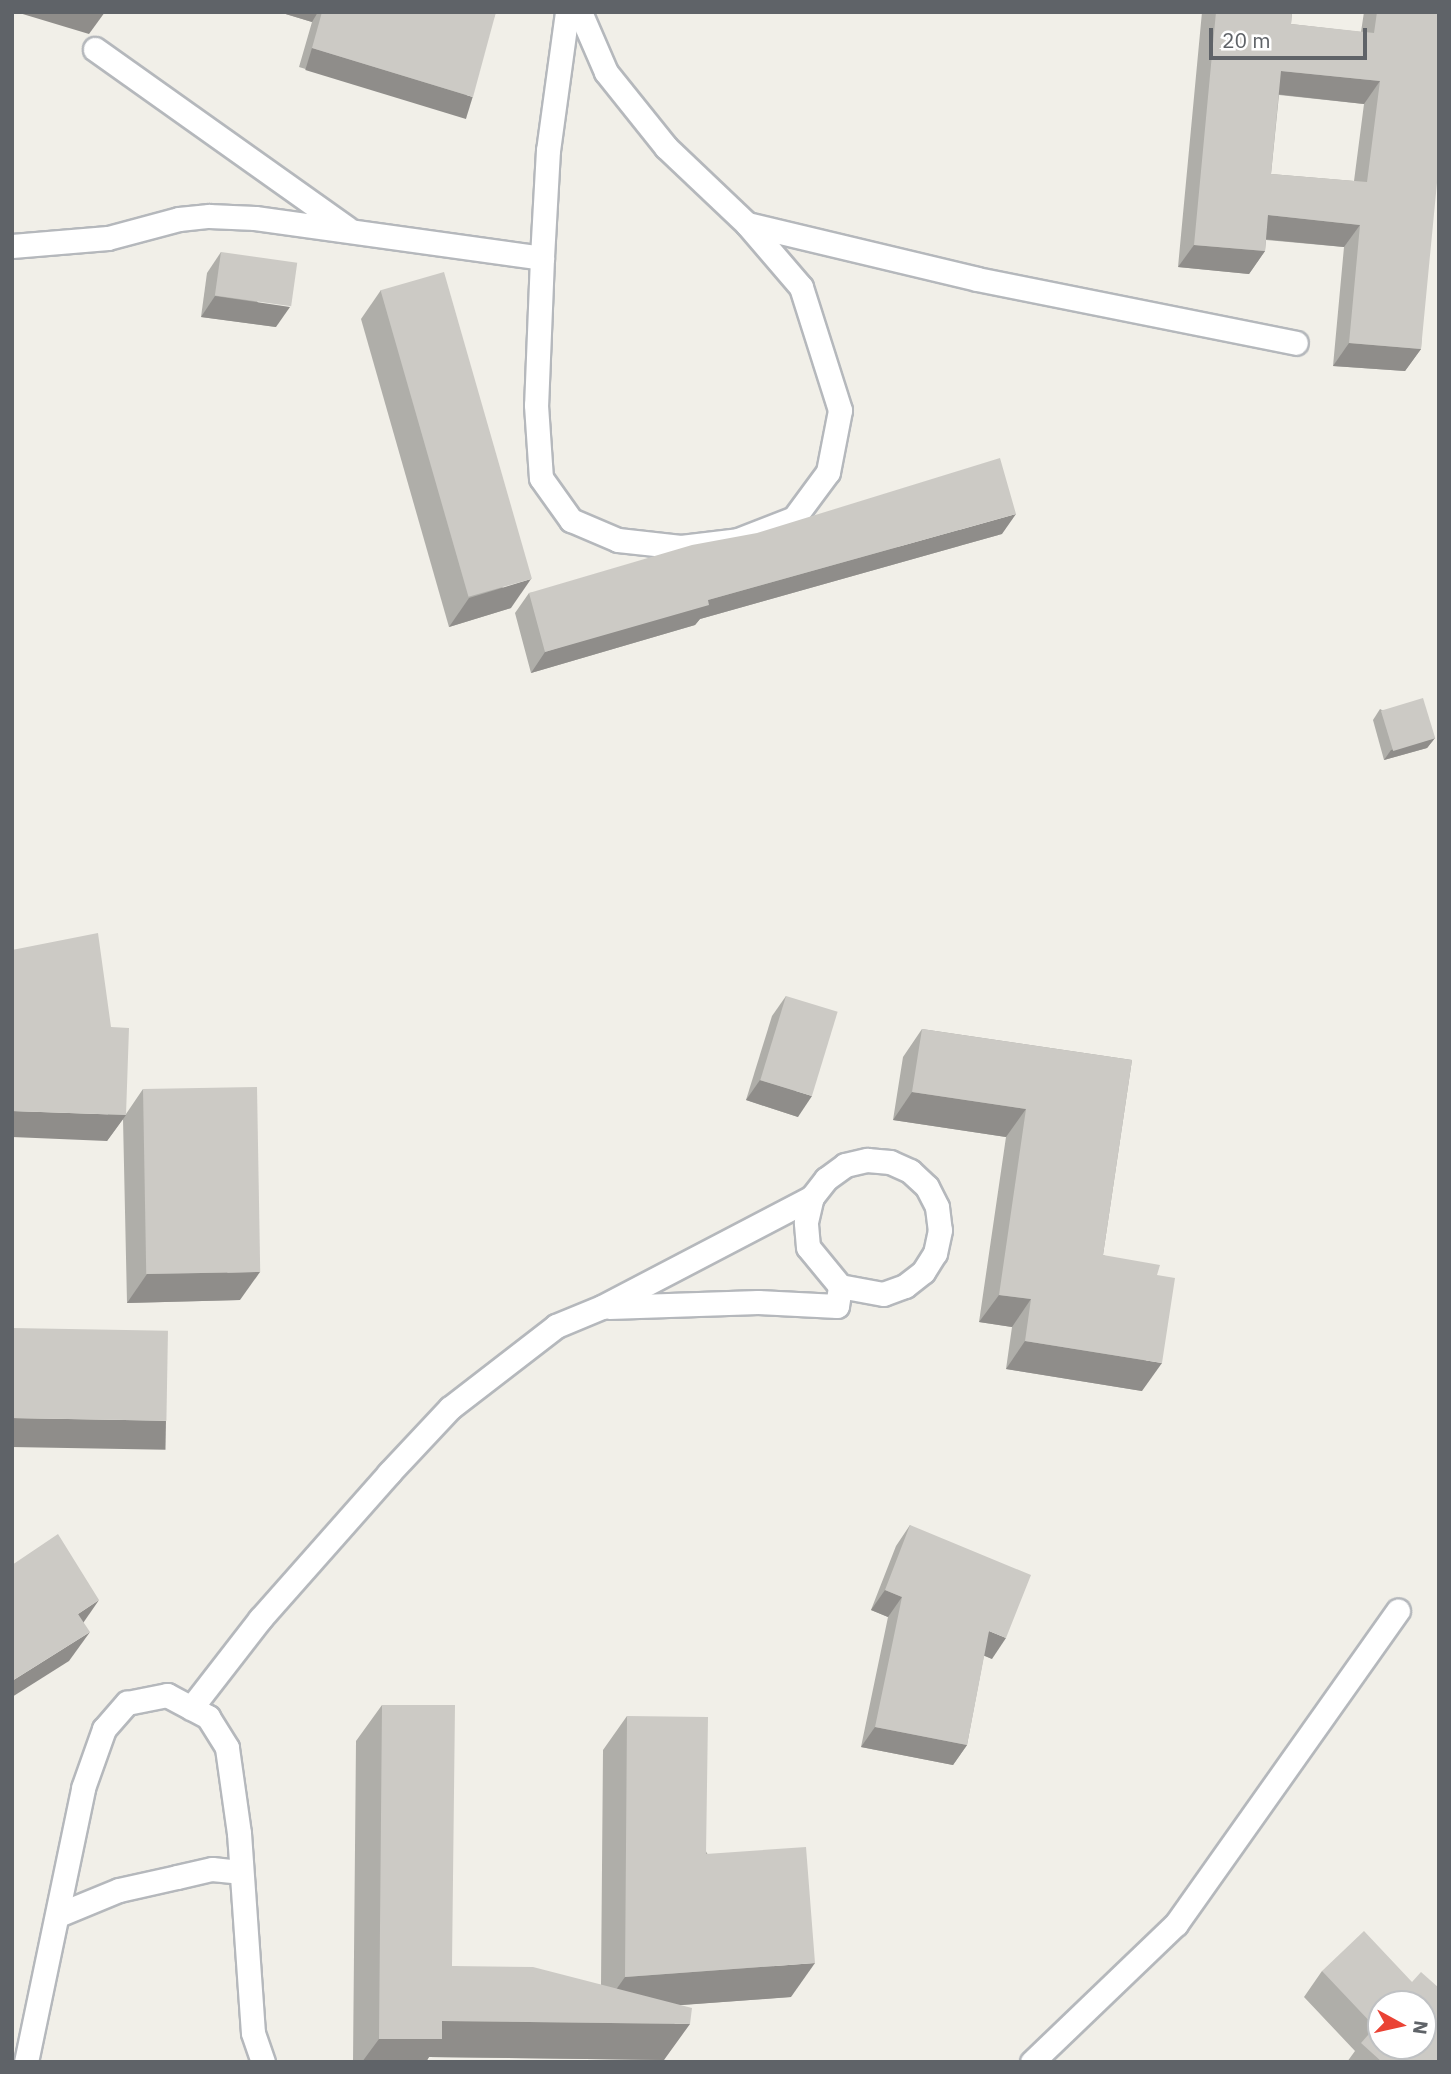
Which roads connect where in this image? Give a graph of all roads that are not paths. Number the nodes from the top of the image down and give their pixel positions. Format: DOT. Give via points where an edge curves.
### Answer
graph roads {
  1 [pos="567,12"];
  2 [pos="580,12"];
  3 [pos="95,49"];
  4 [pos="747,223"];
  5 [pos="352,232"];
  6 [pos="12,246"];
  7 [pos="542,258"];
  8 [pos="1296,343"];
  9 [pos="813,1197"];
  10 [pos="840,1286"];
  11 [pos="602,1307"];
  12 [pos="1398,1611"];
  13 [pos="191,1708"];
  14 [pos="240,1872"];
  15 [pos="58,1915"];
  16 [pos="26,2062"];
  17 [pos="263,2062"];
  18 [pos="1032,2062"];
  1 -- 7 [label="lane" via="548,150"];
  2 -- 4 [label="lane" via="606,72 666,147"];
  3 -- 5 [label="lane"];
  4 -- 7 [label="lane" via="801,287 840,410 828,472 794,518 738,540 681,547 618,540 571,520 541,478 536,405"];
  4 -- 8 [label="lane" via="977,279"];
  5 -- 6 [label="lane" via="209,216 108,238"];
  5 -- 7 [label="lane"];
  9 -- 10 [label="lane" via="806,1222 808,1247"];
  9 -- 10 [label="lane" via="826,1179 845,1166 867,1160 890,1162 910,1171 927,1187 937,1208 938,1241 923,1272 905,1286 883,1294"];
  9 -- 11 [label="lane"];
  10 -- 11 [label="lane" via="837,1306 758,1302"];
  11 -- 13 [label="lane" via="556,1326 450,1408 260,1619"];
  12 -- 18 [label="lane" via="1176,1924"];
  13 -- 14 [label="lane" via="208,1717 227,1748"];
  13 -- 15 [label="lane" via="167,1695 127,1703 104,1729 83,1788"];
  14 -- 15 [label="lane" via="212,1869 177,1877 119,1891"];
  14 -- 17 [label="lane" via="253,2033"];
  15 -- 16 [label="lane"];
}
